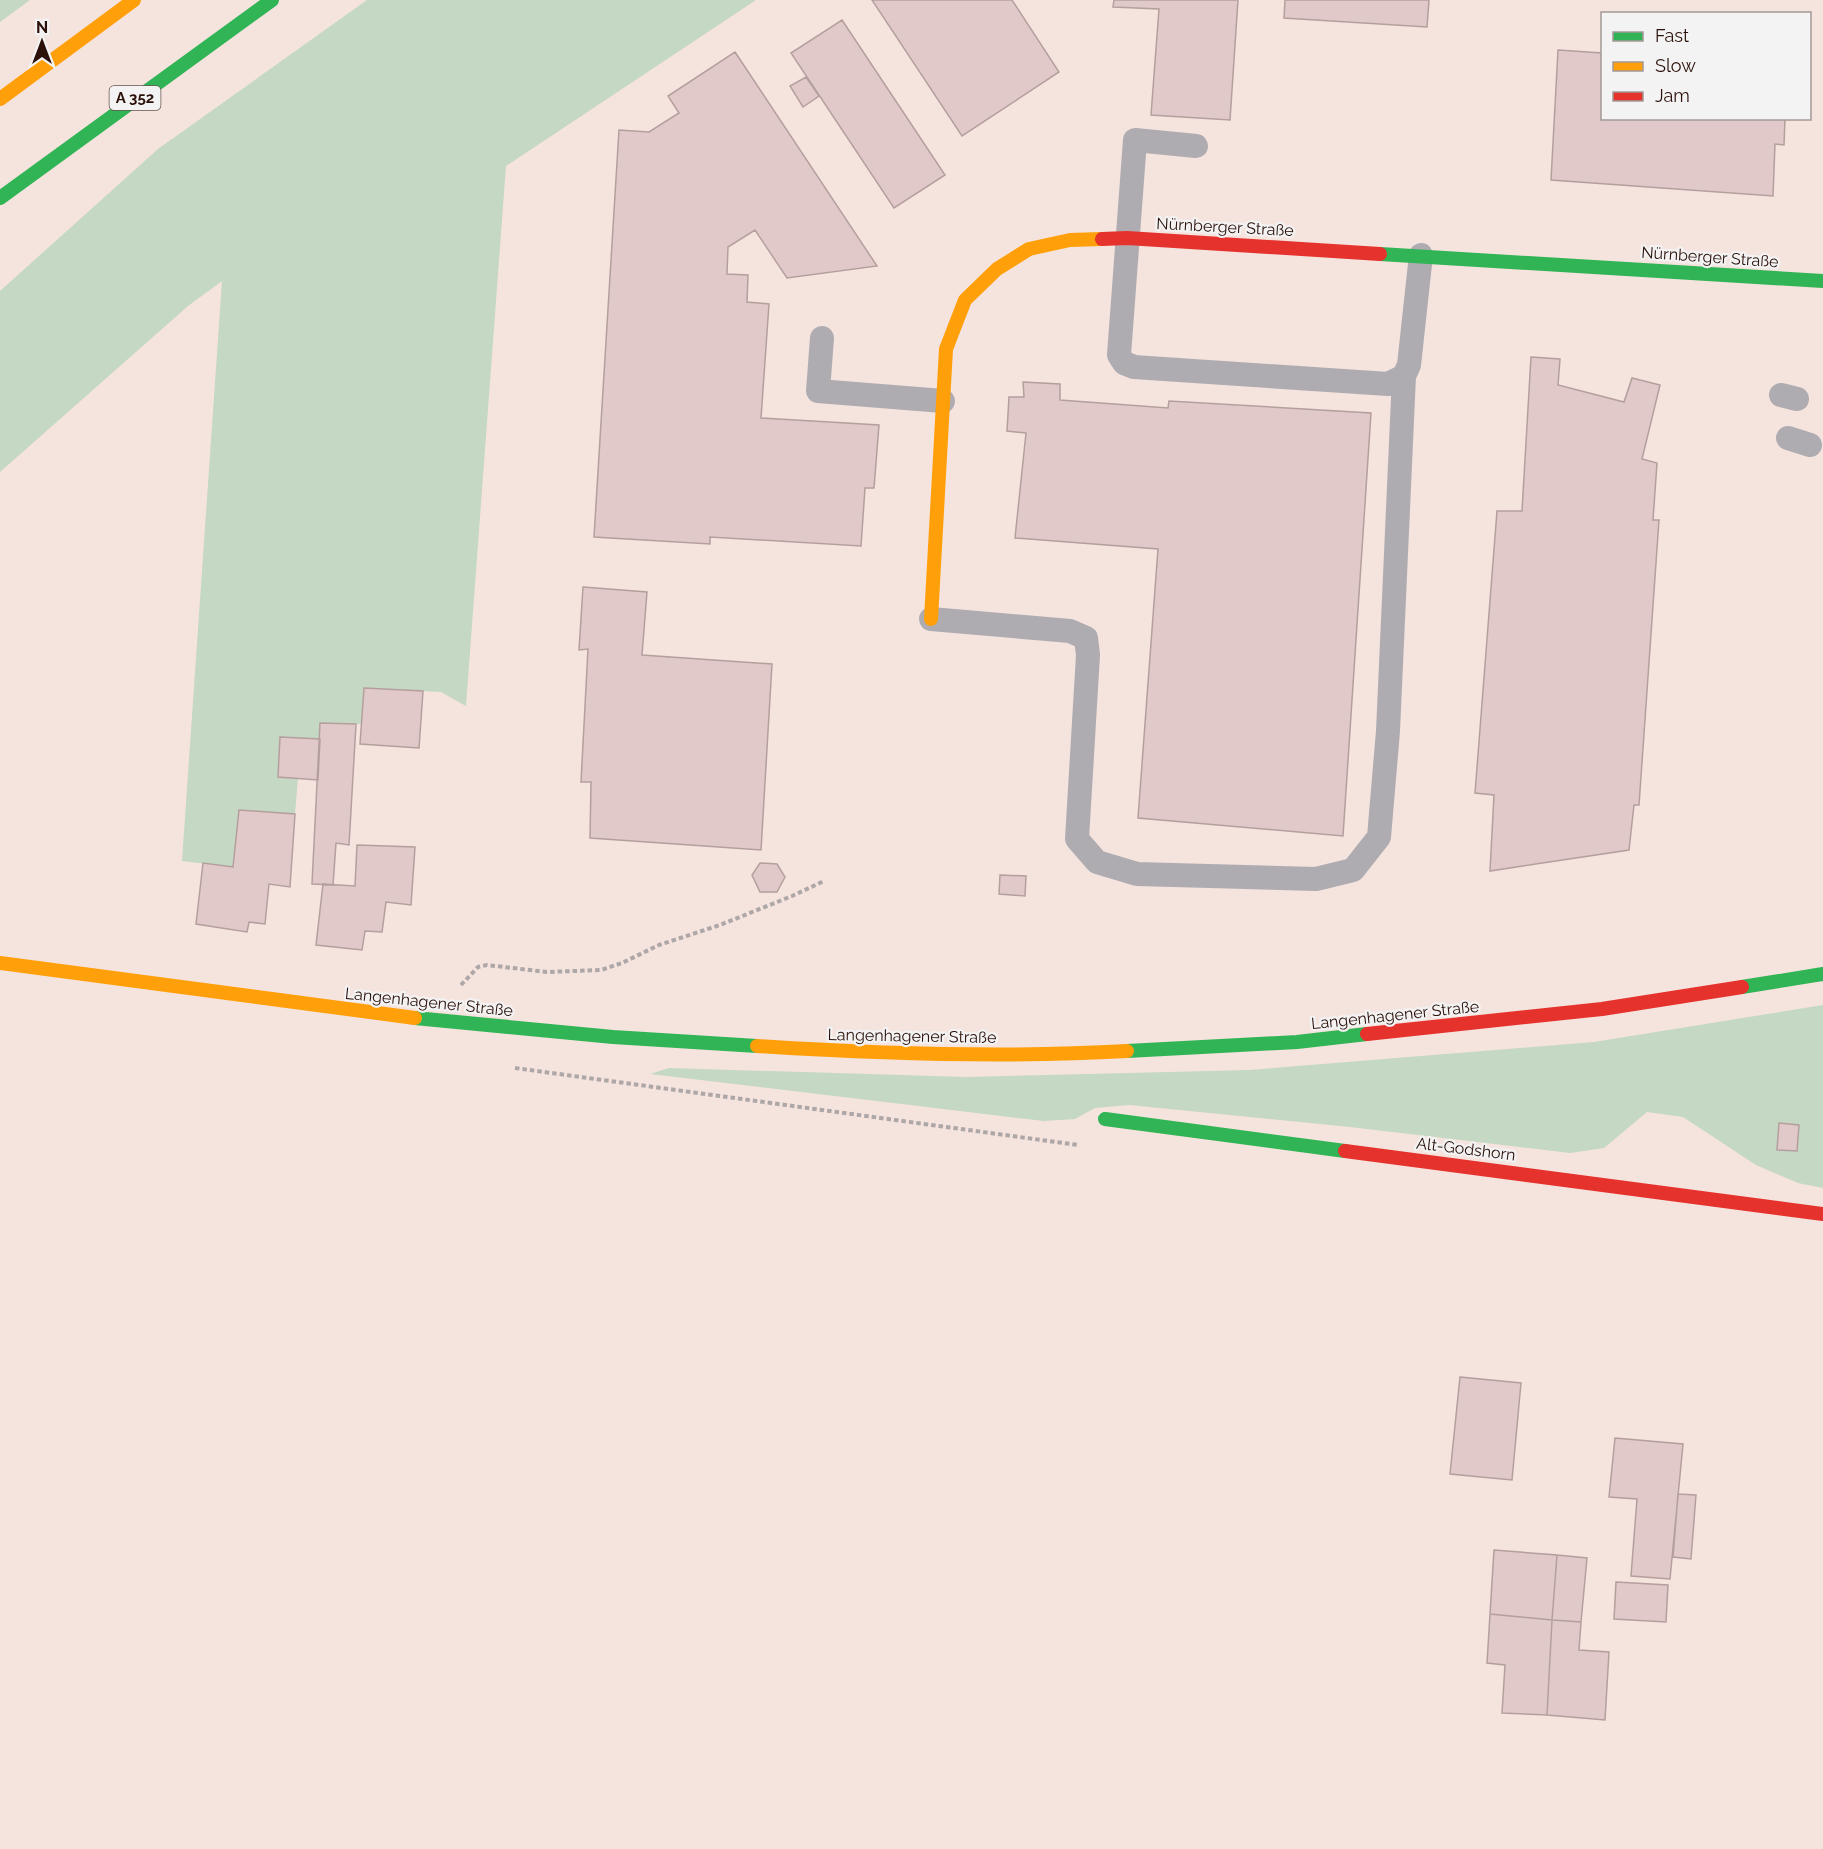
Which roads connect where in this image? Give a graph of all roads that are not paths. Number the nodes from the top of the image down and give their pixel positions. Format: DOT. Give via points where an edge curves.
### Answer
graph roads {
  1 [pos="134,0"];
  2 [pos="272,0"];
  3 [pos="0,99"];
  4 [pos="1196,146"];
  5 [pos="0,198"];
  6 [pos="1127,238"];
  7 [pos="1421,255"];
  8 [pos="1823,281"];
  9 [pos="822,338"];
  10 [pos="1404,376"];
  11 [pos="943,401"];
  12 [pos="931,619"];
  13 [pos="0,963"];
  14 [pos="1823,974"];
  15 [pos="1105,1119"];
  16 [pos="1823,1214"];
  1 -- 3 [label="main road"];
  2 -- 5 [label="main road, A 352"];
  4 -- 6 [label="lane" via="1135,140"];
  6 -- 7 [label="main road, Nürnberger Straße"];
  6 -- 10 [label="lane" via="1119,355 1124,363 1134,367 1247,367 1388,384"];
  6 -- 11 [label="main road, Nürnberger Straße" via="1070,240 1029,249 997,269 965,300 946,349"];
  7 -- 8 [label="main road, Nürnberger Straße"];
  7 -- 10 [label="lane" via="1409,365"];
  9 -- 11 [label="lane" via="818,391"];
  10 -- 12 [label="lane" via="1388,731 1379,837 1353,870 1316,879 1218,878 1137,874 1097,862 1077,839 1086,638 1070,631"];
  11 -- 12 [label="main road, Nürnberger Straße"];
  13 -- 14 [label="main road, Langenhagener Straße" via="445,1021 613,1037 831,1051 1060,1055 1297,1042 1602,1009"];
  15 -- 16 [label="main road, Alt-Godshorn"];
}
